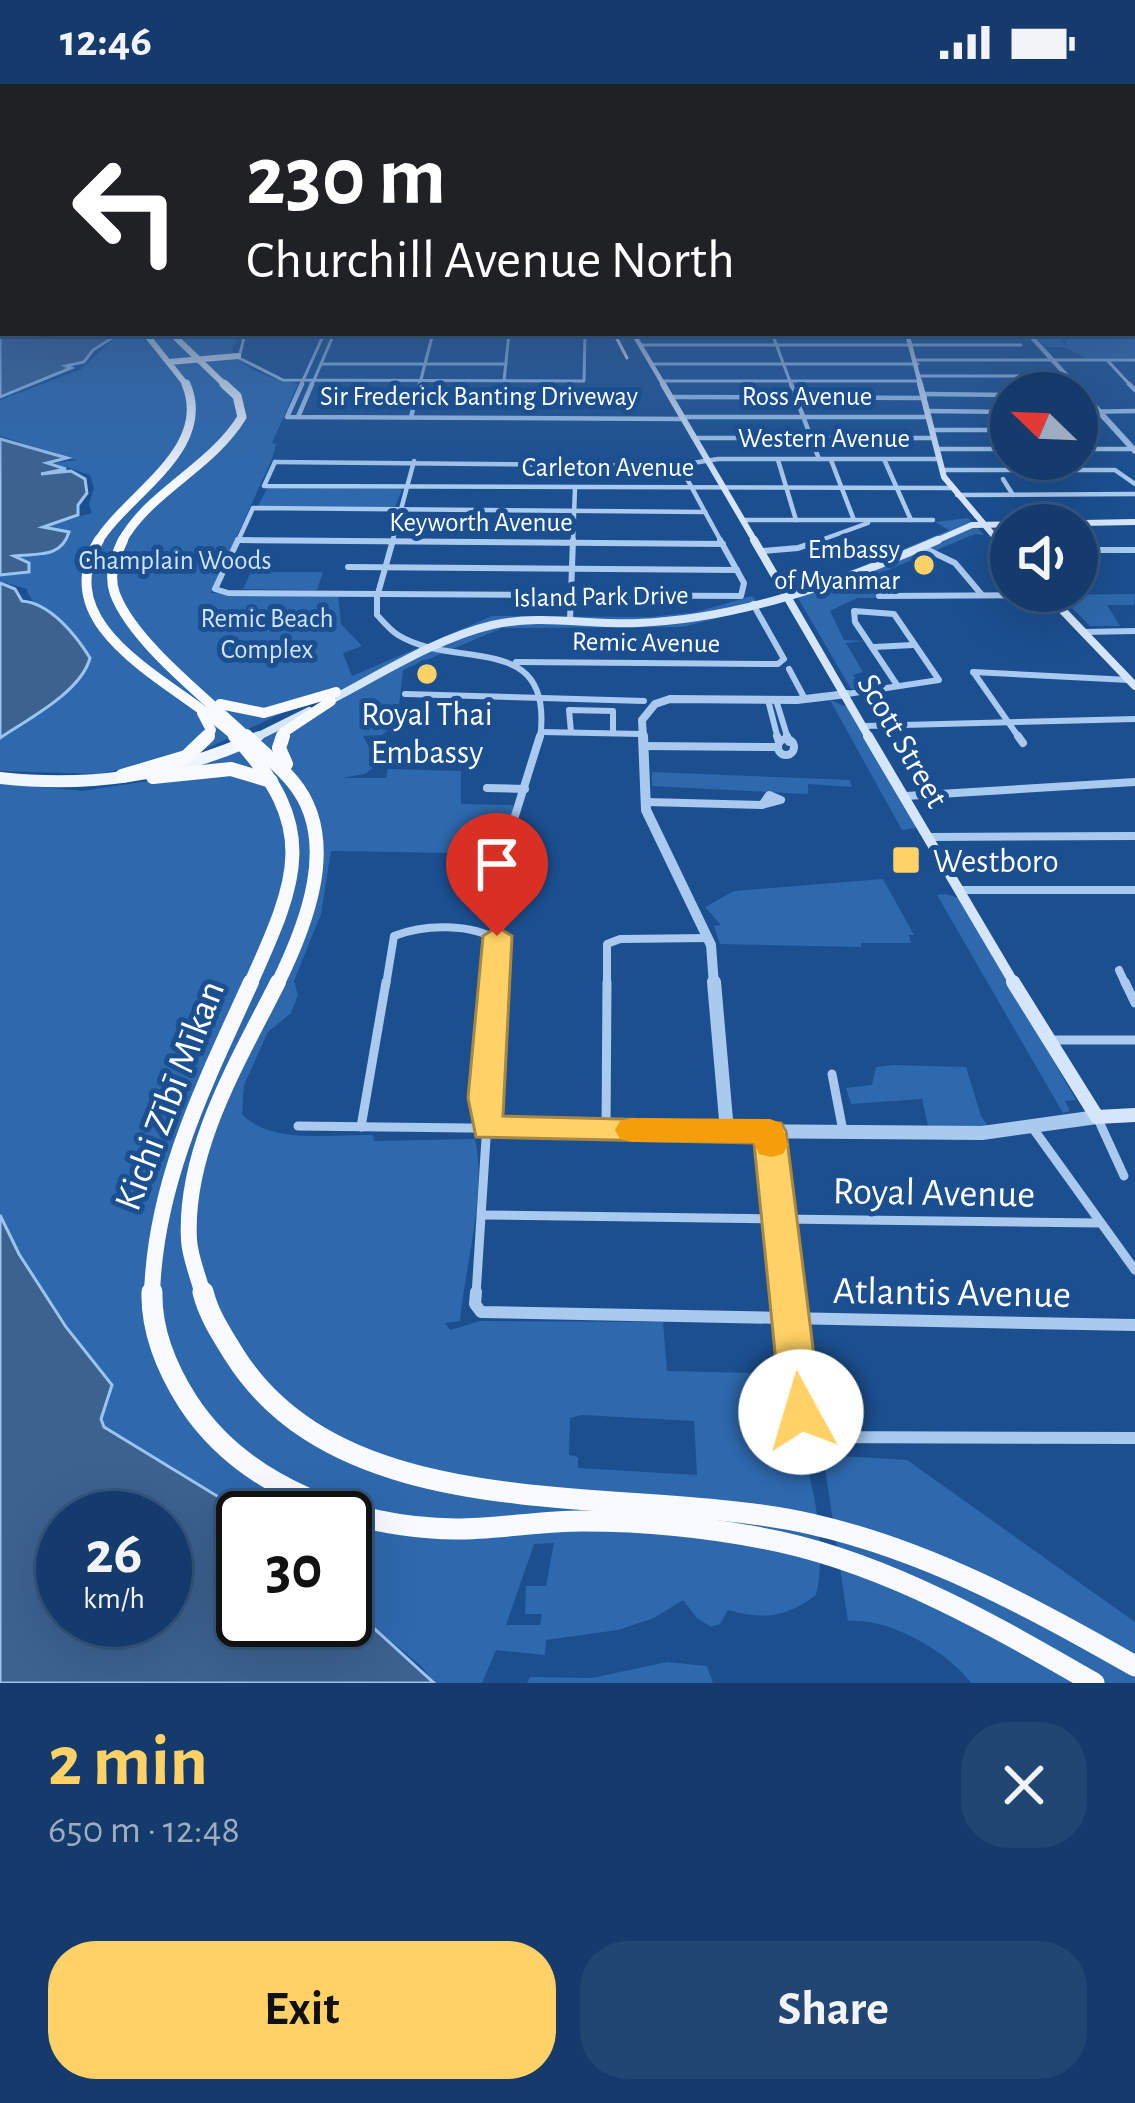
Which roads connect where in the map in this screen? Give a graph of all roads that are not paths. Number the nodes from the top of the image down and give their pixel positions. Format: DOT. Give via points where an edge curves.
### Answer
graph roads {
  1 [pos="147,336"];
  2 [pos="174,336"];
  3 [pos="244,336"];
  4 [pos="321,336"];
  5 [pos="333,336"];
  6 [pos="432,336"];
  7 [pos="509,336"];
  8 [pos="581,336"];
  9 [pos="635,336"];
  10 [pos="773,336"];
  11 [pos="908,336"];
  12 [pos="1031,336"];
  13 [pos="640,345"];
  14 [pos="776,345"];
  15 [pos="913,345"];
  16 [pos="1021,345"];
  17 [pos="222,356"];
  18 [pos="238,356"];
  19 [pos="194,357"];
  20 [pos="1053,360"];
  21 [pos="1107,360"];
  22 [pos="1135,360"];
  23 [pos="169,362"];
  24 [pos="917,362"];
  25 [pos="321,364"];
  26 [pos="425,364"];
  27 [pos="506,364"];
  28 [pos="651,364"];
  29 [pos="783,364"];
  30 [pos="204,365"];
  31 [pos="990,377"];
  32 [pos="921,378"];
  33 [pos="303,381"];
  34 [pos="314,381"];
  35 [pos="420,381"];
  36 [pos="504,381"];
  37 [pos="661,381"];
  38 [pos="790,381"];
  39 [pos="1135,390"];
  40 [pos="990,394"];
  41 [pos="925,396"];
  42 [pos="672,398"];
  43 [pos="796,398"];
  44 [pos="1099,411"];
  45 [pos="1135,411"];
  46 [pos="990,413"];
  47 [pos="929,414"];
  48 [pos="298,417"];
  49 [pos="411,417"];
  50 [pos="684,417"];
  51 [pos="803,417"];
  52 [pos="990,431"];
  53 [pos="933,434"];
  54 [pos="696,438"];
  55 [pos="811,438"];
  56 [pos="937,448"];
  57 [pos="990,449"];
  58 [pos="1098,449"];
  59 [pos="1134,450"];
  60 [pos="819,459"];
  61 [pos="830,459"];
  62 [pos="884,459"];
  63 [pos="939,459"];
  64 [pos="710,460"];
  65 [pos="778,460"];
  66 [pos="414,462"];
  67 [pos="682,464"];
  68 [pos="942,470"];
  69 [pos="990,470"];
  70 [pos="1098,470"];
  71 [pos="1004,480"];
  72 [pos="1135,484"];
  73 [pos="264,486"];
  74 [pos="406,487"];
  75 [pos="574,488"];
  76 [pos="726,488"];
  77 [pos="897,488"];
  78 [pos="696,489"];
  79 [pos="787,489"];
  80 [pos="842,489"];
  81 [pos="953,492"];
  82 [pos="1135,494"];
  83 [pos="1013,495"];
  84 [pos="400,509"];
  85 [pos="574,510"];
  86 [pos="706,512"];
  87 [pos="744,520"];
  88 [pos="796,520"];
  89 [pos="854,520"];
  90 [pos="875,520"];
  91 [pos="911,520"];
  92 [pos="933,520"];
  93 [pos="1098,522"];
  94 [pos="1135,522"];
  95 [pos="990,524"];
  96 [pos="982,525"];
  97 [pos="990,533"];
  98 [pos="238,541"];
  99 [pos="392,542"];
  100 [pos="573,543"];
  101 [pos="723,544"];
  102 [pos="924,548"];
  103 [pos="1098,550"];
  104 [pos="1135,550"];
  105 [pos="763,551"];
  106 [pos="348,567"];
  107 [pos="385,568"];
  108 [pos="572,569"];
  109 [pos="737,570"];
  110 [pos="786,593"];
  111 [pos="378,594"];
  112 [pos="571,596"];
  113 [pos="880,596"];
  114 [pos="984,596"];
  115 [pos="990,596"];
  116 [pos="755,602"];
  117 [pos="1065,612"];
  118 [pos="570,620"];
  119 [pos="1084,632"];
  120 [pos="1135,632"];
  121 [pos="913,644"];
  122 [pos="436,647"];
  123 [pos="872,647"];
  124 [pos="514,662"];
  125 [pos="789,669"];
  126 [pos="1133,682"];
  127 [pos="897,685"];
  128 [pos="178,688"];
  129 [pos="199,688"];
  130 [pos="405,694"];
  131 [pos="847,694"];
  132 [pos="336,695"];
  133 [pos="541,696"];
  134 [pos="809,699"];
  135 [pos="772,700"];
  136 [pos="644,701"];
  137 [pos="1135,719"];
  138 [pos="1009,723"];
  139 [pos="865,726"];
  140 [pos="541,732"];
  141 [pos="571,732"];
  142 [pos="613,733"];
  143 [pos="244,739"];
  144 [pos="642,740"];
  145 [pos="1023,743"];
  146 [pos="781,744"];
  147 [pos="122,776"];
  148 [pos="153,777"];
  149 [pos="0,778"];
  150 [pos="17,780"];
  151 [pos="1135,782"];
  152 [pos="289,788"];
  153 [pos="487,788"];
  154 [pos="525,789"];
  155 [pos="906,796"];
  156 [pos="645,802"];
  157 [pos="762,805"];
  158 [pos="519,833"];
  159 [pos="1135,836"];
  160 [pos="929,837"];
  161 [pos="960,890"];
  162 [pos="1135,890"];
  163 [pos="709,938"];
  164 [pos="1119,970"];
  165 [pos="1135,1004"];
  166 [pos="1050,1040"];
  167 [pos="1135,1040"];
  168 [pos="832,1074"];
  169 [pos="1135,1115"];
  170 [pos="1097,1117"];
  171 [pos="298,1126"];
  172 [pos="1032,1126"];
  173 [pos="361,1127"];
  174 [pos="488,1129"];
  175 [pos="606,1130"];
  176 [pos="727,1131"];
  177 [pos="770,1131"];
  178 [pos="842,1131"];
  179 [pos="1124,1176"];
  180 [pos="482,1215"];
  181 [pos="778,1220"];
  182 [pos="1098,1223"];
  183 [pos="1135,1270"];
  184 [pos="791,1318"];
  185 [pos="1135,1324"];
  186 [pos="1135,1438"];
  187 [pos="1135,1666"];
  188 [pos="1094,1683"];
  1 -- 23 [label="highway, Kichi Zībī Mīkan"];
  2 -- 19 [label="highway, Kichi Zībī Mīkan"];
  3 -- 18 [label="street"];
  4 -- 33 [label="street"];
  5 -- 25 [label="street"];
  6 -- 26 [label="street"];
  7 -- 27 [label="street"];
  8 -- 36 [label="street" via="584,381"];
  9 -- 13 [label="main road, Scott Street"];
  10 -- 14 [label="street"];
  11 -- 15 [label="main road"];
  12 -- 20 [label="street"];
  13 -- 14 [label="street"];
  13 -- 28 [label="main road, Scott Street"];
  14 -- 15 [label="street"];
  14 -- 29 [label="street"];
  15 -- 16 [label="street"];
  15 -- 24 [label="main road"];
  17 -- 18 [label="highway"];
  17 -- 19 [label="highway"];
  17 -- 30 [label="highway"];
  18 -- 33 [label="street" via="276,379"];
  19 -- 23 [label="highway"];
  19 -- 30 [label="highway, Kichi Zībī Mīkan"];
  20 -- 21 [label="street"];
  20 -- 24 [label="street"];
  20 -- 44 [label="street"];
  21 -- 22 [label="street"];
  21 -- 39 [label="street"];
  23 -- 128 [label="highway, Kichi Zībī Mīkan" via="188,386 193,413 179,446 95,544 84,593 107,635"];
  24 -- 29 [label="street"];
  24 -- 32 [label="main road"];
  25 -- 26 [label="street"];
  25 -- 34 [label="street"];
  26 -- 27 [label="street"];
  26 -- 35 [label="street"];
  27 -- 36 [label="street"];
  28 -- 29 [label="street"];
  28 -- 37 [label="main road, Scott Street"];
  29 -- 38 [label="street"];
  30 -- 129 [label="highway, Kichi Zībī Mīkan" via="237,396 242,417 229,439 124,536 112,585 130,621"];
  31 -- 32 [label="street"];
  32 -- 38 [label="street"];
  32 -- 41 [label="main road"];
  33 -- 34 [label="street"];
  33 -- 48 [label="street, Sir Frederick Banting Driveway" via="287,417"];
  34 -- 35 [label="street"];
  34 -- 48 [label="street"];
  35 -- 36 [label="street"];
  35 -- 49 [label="street"];
  37 -- 38 [label="street"];
  37 -- 42 [label="main road, Scott Street"];
  38 -- 43 [label="street"];
  40 -- 41 [label="street"];
  41 -- 43 [label="street"];
  41 -- 47 [label="main road"];
  42 -- 43 [label="street"];
  42 -- 50 [label="main road, Scott Street"];
  43 -- 51 [label="street"];
  44 -- 45 [label="street"];
  44 -- 59 [label="street"];
  46 -- 47 [label="street, Ross Avenue"];
  47 -- 51 [label="street, Ross Avenue"];
  47 -- 53 [label="main road"];
  48 -- 49 [label="street, Sir Frederick Banting Driveway"];
  49 -- 50 [label="street, Sir Frederick Banting Driveway"];
  50 -- 51 [label="street, Ross Avenue"];
  50 -- 54 [label="main road, Scott Street"];
  51 -- 55 [label="street"];
  52 -- 53 [label="street"];
  53 -- 55 [label="street"];
  53 -- 56 [label="main road"];
  54 -- 55 [label="street"];
  54 -- 64 [label="main road, Scott Street"];
  55 -- 60 [label="street"];
  56 -- 57 [label="street"];
  56 -- 63 [label="main road"];
  58 -- 59 [label="street"];
  60 -- 61 [label="street, Western Avenue"];
  60 -- 65 [label="street, Western Avenue"];
  61 -- 62 [label="street, Western Avenue"];
  61 -- 80 [label="street"];
  62 -- 63 [label="street, Western Avenue"];
  62 -- 77 [label="street"];
  63 -- 68 [label="main road"];
  64 -- 65 [label="street, Western Avenue"];
  64 -- 67 [label="street, Western Avenue"];
  64 -- 76 [label="main road, Scott Street"];
  65 -- 79 [label="street"];
  66 -- 67 [label="street, Western Avenue"];
  66 -- 73 [label="street, Western Avenue" via="275,462"];
  66 -- 74 [label="street"];
  67 -- 78 [label="street"];
  68 -- 69 [label="street"];
  68 -- 81 [label="main road"];
  70 -- 72 [label="street" via="1115,470"];
  71 -- 83 [label="street"];
  73 -- 74 [label="street, Carleton Avenue"];
  74 -- 75 [label="street, Carleton Avenue"];
  74 -- 84 [label="street"];
  75 -- 78 [label="street, Carleton Avenue"];
  75 -- 85 [label="street"];
  76 -- 78 [label="street, Carleton Avenue"];
  76 -- 79 [label="street, Carleton Avenue"];
  76 -- 87 [label="main road, Scott Street"];
  77 -- 80 [label="street, Carleton Avenue"];
  77 -- 81 [label="street, Carleton Avenue"];
  77 -- 91 [label="street"];
  78 -- 86 [label="street"];
  79 -- 80 [label="street, Carleton Avenue"];
  79 -- 88 [label="street"];
  80 -- 89 [label="street"];
  81 -- 83 [label="street, Carleton Avenue"];
  81 -- 96 [label="main road"];
  82 -- 83 [label="street, Carleton Avenue"];
  84 -- 85 [label="street"];
  84 -- 98 [label="street" via="254,508"];
  84 -- 99 [label="street"];
  85 -- 86 [label="street"];
  85 -- 100 [label="street"];
  86 -- 101 [label="street"];
  87 -- 88 [label="street"];
  87 -- 105 [label="main road, Scott Street"];
  88 -- 89 [label="street"];
  89 -- 90 [label="street"];
  90 -- 91 [label="street"];
  90 -- 105 [label="street" via="799,548"];
  91 -- 92 [label="street"];
  93 -- 94 [label="main road, Island Park Drive"];
  95 -- 96 [label="main road, Island Park Drive"];
  96 -- 97 [label="main road"];
  96 -- 102 [label="main road, Island Park Drive"];
  98 -- 99 [label="street, Keyworth Avenue"];
  98 -- 111 [label="street" via="216,592"];
  99 -- 100 [label="street, Keyworth Avenue"];
  99 -- 107 [label="street"];
  100 -- 101 [label="street, Keyworth Avenue"];
  100 -- 108 [label="street"];
  101 -- 109 [label="street"];
  102 -- 110 [label="main road, Island Park Drive"];
  102 -- 114 [label="street" via="955,563"];
  103 -- 104 [label="street"];
  105 -- 110 [label="main road, Scott Street"];
  106 -- 107 [label="street"];
  107 -- 108 [label="street"];
  107 -- 111 [label="street"];
  108 -- 109 [label="street"];
  108 -- 112 [label="street"];
  109 -- 112 [label="street" via="744,593 735,597"];
  110 -- 116 [label="main road, Island Park Drive"];
  110 -- 131 [label="main road, Scott Street"];
  111 -- 112 [label="street"];
  111 -- 122 [label="street, Remic Avenue" via="385,625"];
  112 -- 118 [label="street"];
  113 -- 114 [label="street"];
  114 -- 115 [label="street"];
  116 -- 118 [label="main road, Island Park Drive" via="668,622"];
  116 -- 124 [label="street, Remic Avenue" via="781,662"];
  117 -- 119 [label="main road"];
  118 -- 122 [label="main road, Island Park Drive" via="496,624"];
  119 -- 120 [label="street"];
  119 -- 126 [label="main road"];
  121 -- 123 [label="street"];
  121 -- 123 [label="street" via="892,613 854,611"];
  121 -- 127 [label="street" via="939,682"];
  122 -- 124 [label="street, Remic Avenue"];
  122 -- 132 [label="main road, Island Park Drive"];
  123 -- 127 [label="street"];
  124 -- 133 [label="street"];
  125 -- 134 [label="street"];
  126 -- 138 [label="street" via="973,671"];
  127 -- 131 [label="street"];
  128 -- 143 [label="highway, Kichi Zībī Mīkan"];
  128 -- 147 [label="highway" via="209,722 209,738 184,757"];
  129 -- 132 [label="highway" via="251,714"];
  129 -- 143 [label="highway, Kichi Zībī Mīkan"];
  130 -- 133 [label="street"];
  131 -- 134 [label="street"];
  131 -- 139 [label="main road, Scott Street"];
  132 -- 143 [label="main road, Island Park Drive"];
  132 -- 152 [label="highway" via="281,736"];
  133 -- 136 [label="street"];
  133 -- 140 [label="street"];
  134 -- 135 [label="street"];
  135 -- 144 [label="street" via="665,700 646,712"];
  135 -- 146 [label="street"];
  135 -- 146 [label="street"];
  137 -- 138 [label="street"];
  138 -- 139 [label="street"];
  138 -- 145 [label="street"];
  139 -- 155 [label="main road, Scott Street"];
  140 -- 141 [label="street"];
  140 -- 154 [label="street"];
  141 -- 142 [label="street"];
  141 -- 142 [label="street" via="569,710 613,711"];
  142 -- 144 [label="street"];
  143 -- 147 [label="main road, Island Park Drive"];
  143 -- 148 [label="main road, Island Park Drive"];
  143 -- 152 [label="highway, Kichi Zībī Mīkan"];
  144 -- 146 [label="street"];
  144 -- 156 [label="street"];
  147 -- 150 [label="main road, Island Park Drive"];
  148 -- 150 [label="main road, Island Park Drive" via="73,786"];
  148 -- 152 [label="highway" via="239,769"];
  149 -- 150 [label="main road"];
  151 -- 155 [label="street"];
  152 -- 187 [label="highway, Kichi Zībī Mīkan" via="311,810 318,835 316,888 210,1123 187,1233 205,1306 264,1392 360,1457 414,1477 508,1495 698,1505 823,1527 974,1580"];
  152 -- 188 [label="highway, Kichi Zībī Mīkan" via="295,845 288,892 170,1169 150,1240 155,1333 184,1400 214,1435 259,1472 353,1515 457,1529 644,1524 826,1554 929,1592"];
  153 -- 154 [label="street"];
  154 -- 158 [label="street" via="514,819"];
  155 -- 160 [label="main road, Scott Street"];
  156 -- 157 [label="street"];
  156 -- 163 [label="street"];
  159 -- 160 [label="street"];
  160 -- 161 [label="main road, Scott Street"];
  161 -- 162 [label="street"];
  161 -- 166 [label="main road, Scott Street"];
  163 -- 175 [label="street" via="607,944"];
  163 -- 176 [label="street"];
  164 -- 165 [label="street"];
  166 -- 167 [label="street"];
  166 -- 170 [label="main road, Scott Street"];
  168 -- 178 [label="street"];
  169 -- 170 [label="main road"];
  170 -- 172 [label="street"];
  170 -- 179 [label="street, Scott Street"];
  171 -- 173 [label="street"];
  172 -- 178 [label="street"];
  172 -- 182 [label="street"];
  173 -- 174 [label="street"];
  173 -- 174 [label="street" via="394,936 410,929 495,934 499,943"];
  174 -- 175 [label="street"];
  174 -- 180 [label="street"];
  175 -- 176 [label="street"];
  176 -- 177 [label="street"];
  177 -- 178 [label="street"];
  177 -- 181 [label="street"];
  180 -- 181 [label="street, Royal Avenue"];
  180 -- 184 [label="street, Atlantis Avenue" via="475,1304 482,1312"];
  181 -- 182 [label="street, Royal Avenue"];
  181 -- 184 [label="street"];
  182 -- 183 [label="street"];
  184 -- 185 [label="street, Atlantis Avenue"];
  184 -- 186 [label="street" via="811,1437"];
}
